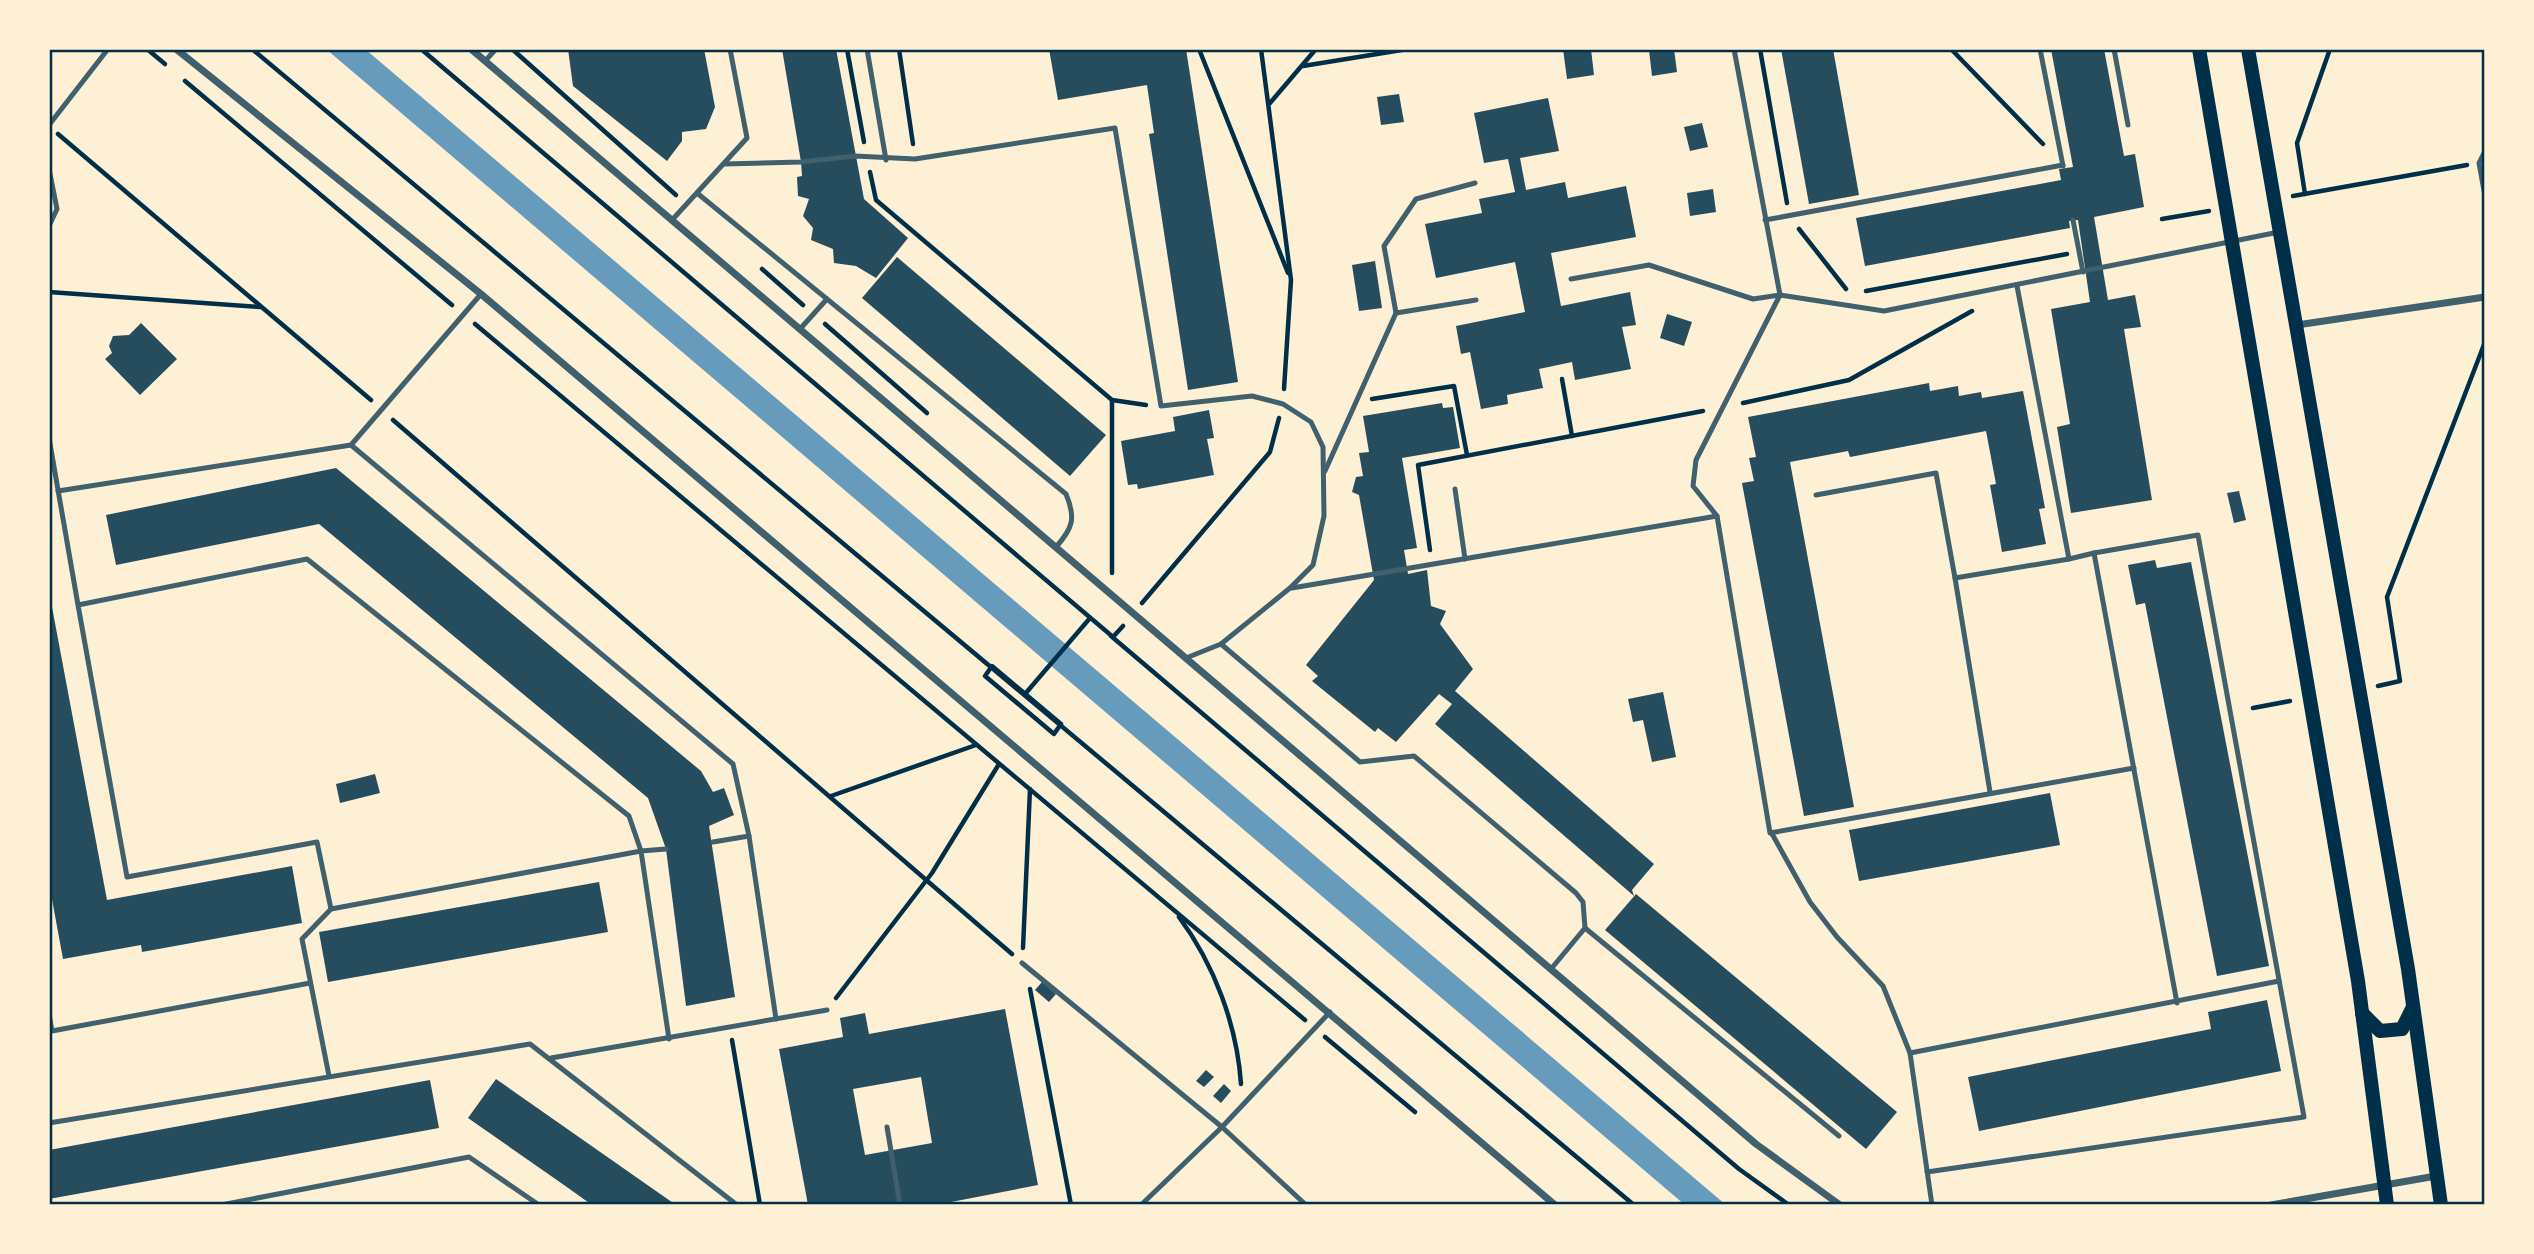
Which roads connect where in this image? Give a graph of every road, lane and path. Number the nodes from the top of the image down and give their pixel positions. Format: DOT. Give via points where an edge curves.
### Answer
graph roads {
  1 [pos="108,49"];
  2 [pos="147,49"];
  3 [pos="176,49"];
  4 [pos="253,49"];
  5 [pos="421,49"];
  6 [pos="471,49"];
  7 [pos="496,49"];
  8 [pos="730,49"];
  9 [pos="848,49"];
  10 [pos="867,49"];
  11 [pos="899,49"];
  12 [pos="1199,49"];
  13 [pos="1317,49"];
  14 [pos="1408,49"];
  15 [pos="1734,49"];
  16 [pos="1760,49"];
  17 [pos="1951,49"];
  18 [pos="2040,49"];
  19 [pos="2115,49"];
  20 [pos="2199,49"];
  21 [pos="2248,49"];
  22 [pos="2330,49"];
  23 [pos="485,61"];
  24 [pos="1303,66"];
  25 [pos="168,67"];
  26 [pos="179,76"];
  27 [pos="1269,104"];
  28 [pos="2128,125"];
  29 [pos="49,126"];
  30 [pos="2485,151"];
  31 [pos="866,157"];
  32 [pos="915,159"];
  33 [pos="886,160"];
  34 [pos="2482,163"];
  35 [pos="724,164"];
  36 [pos="2063,167"];
  37 [pos="49,169"];
  38 [pos="1475,183"];
  39 [pos="696,193"];
  40 [pos="2305,194"];
  41 [pos="2485,196"];
  42 [pos="2285,197"];
  43 [pos="2212,210"];
  44 [pos="1789,216"];
  45 [pos="2162,219"];
  46 [pos="672,220"];
  47 [pos="1765,220"];
  48 [pos="2073,220"];
  49 [pos="49,226"];
  50 [pos="2280,232"];
  51 [pos="2234,241"];
  52 [pos="2079,251"];
  53 [pos="2083,272"];
  54 [pos="1571,279"];
  55 [pos="1290,280"];
  56 [pos="2017,286"];
  57 [pos="49,292"];
  58 [pos="1864,292"];
  59 [pos="481,294"];
  60 [pos="1850,294"];
  61 [pos="1780,295"];
  62 [pos="2485,297"];
  63 [pos="827,299"];
  64 [pos="1476,300"];
  65 [pos="1981,306"];
  66 [pos="261,307"];
  67 [pos="1396,313"];
  68 [pos="464,314"];
  69 [pos="2297,325"];
  70 [pos="800,329"];
  71 [pos="2485,342"];
  72 [pos="1562,379"];
  73 [pos="1112,400"];
  74 [pos="1354,402"];
  75 [pos="1161,407"];
  76 [pos="1723,407"];
  77 [pos="382,410"];
  78 [pos="1572,436"];
  79 [pos="49,438"];
  80 [pos="351,445"];
  81 [pos="1467,455"];
  82 [pos="1323,474"];
  83 [pos="1455,489"];
  84 [pos="58,491"];
  85 [pos="1816,495"];
  86 [pos="1717,516"];
  87 [pos="1056,547"];
  88 [pos="2094,553"];
  89 [pos="2069,558"];
  90 [pos="1465,559"];
  91 [pos="1433,564"];
  92 [pos="1112,573"];
  93 [pos="1955,579"];
  94 [pos="1290,589"];
  95 [pos="78,605"];
  96 [pos="1090,618"];
  97 [pos="1221,644"];
  98 [pos="1186,658"];
  99 [pos="992,666"];
  100 [pos="2377,686"];
  101 [pos="1025,694"];
  102 [pos="2290,701"];
  103 [pos="2253,708"];
  104 [pos="1061,724"];
  105 [pos="976,745"];
  106 [pos="999,764"];
  107 [pos="2134,768"];
  108 [pos="1030,789"];
  109 [pos="1990,792"];
  110 [pos="831,796"];
  111 [pos="1771,832"];
  112 [pos="749,836"];
  113 [pos="713,842"];
  114 [pos="666,849"];
  115 [pos="641,851"];
  116 [pos="927,879"];
  117 [pos="331,909"];
  118 [pos="1175,911"];
  119 [pos="1585,928"];
  120 [pos="1022,963"];
  121 [pos="1551,969"];
  122 [pos="1027,976"];
  123 [pos="2279,981"];
  124 [pos="310,983"];
  125 [pos="2177,1003"];
  126 [pos="2413,1007"];
  127 [pos="827,1010"];
  128 [pos="1330,1013"];
  129 [pos="2362,1013"];
  130 [pos="49,1014"];
  131 [pos="776,1019"];
  132 [pos="729,1028"];
  133 [pos="1315,1029"];
  134 [pos="669,1039"];
  135 [pos="1910,1053"];
  136 [pos="551,1058"];
  137 [pos="329,1076"];
  138 [pos="1242,1106"];
  139 [pos="1422,1117"];
  140 [pos="49,1123"];
  141 [pos="887,1127"];
  142 [pos="1222,1127"];
  143 [pos="1839,1136"];
  144 [pos="1927,1171"];
  145 [pos="2436,1176"];
  146 [pos="2384,1186"];
  147 [pos="221,1205"];
  148 [pos="540,1205"];
  149 [pos="737,1205"];
  150 [pos="760,1205"];
  151 [pos="900,1205"];
  152 [pos="1071,1205"];
  153 [pos="1141,1205"];
  154 [pos="1306,1205"];
  155 [pos="1555,1205"];
  156 [pos="1634,1205"];
  157 [pos="1789,1205"];
  158 [pos="1840,1205"];
  159 [pos="1932,1205"];
  160 [pos="2271,1205"];
  161 [pos="2387,1205"];
  162 [pos="2441,1205"];
  1 -- 29 [label="lane"];
  2 -- 25 [label="path"];
  3 -- 59 [label="street"];
  4 -- 99 [label="path"];
  5 -- 96 [label="path"];
  6 -- 23 [label="street"];
  7 -- 23 [label="lane"];
  8 -- 35 [label="lane" via="747,138"];
  9 -- 31 [label="path"];
  10 -- 33 [label="lane"];
  11 -- 32 [label="path"];
  12 -- 55 [label="path"];
  13 -- 24 [label="path"];
  14 -- 24 [label="path"];
  15 -- 47 [label="lane"];
  16 -- 44 [label="path"];
  17 -- 36 [label="path"];
  18 -- 36 [label="lane"];
  19 -- 28 [label="lane"];
  20 -- 51 [label="main road"];
  21 -- 50 [label="main road"];
  22 -- 40 [label="path" via="2297,143"];
  23 -- 46 [label="street"];
  24 -- 27 [label="path"];
  26 -- 68 [label="path"];
  29 -- 66 [label="path"];
  30 -- 34 [label="lane"];
  31 -- 33 [label="lane"];
  31 -- 35 [label="lane"];
  31 -- 73 [label="path" via="876,200"];
  32 -- 33 [label="lane"];
  32 -- 75 [label="lane" via="1115,128"];
  34 -- 40 [label="path"];
  34 -- 41 [label="lane"];
  35 -- 39 [label="lane"];
  36 -- 44 [label="lane"];
  37 -- 49 [label="lane" via="57,209"];
  38 -- 67 [label="lane" via="1416,199 1384,246"];
  39 -- 46 [label="lane"];
  39 -- 63 [label="lane"];
  40 -- 42 [label="path"];
  43 -- 45 [label="path"];
  44 -- 47 [label="lane"];
  44 -- 60 [label="path"];
  46 -- 70 [label="street"];
  47 -- 61 [label="lane"];
  48 -- 52 [label="lane"];
  50 -- 51 [label="lane"];
  50 -- 69 [label="main road"];
  51 -- 53 [label="lane"];
  51 -- 129 [label="main road"];
  52 -- 53 [label="lane"];
  52 -- 58 [label="path"];
  53 -- 56 [label="lane"];
  54 -- 61 [label="lane" via="1649,265 1753,299"];
  56 -- 61 [label="lane" via="1884,311"];
  56 -- 89 [label="lane"];
  57 -- 66 [label="path"];
  59 -- 68 [label="lane"];
  59 -- 128 [label="street"];
  61 -- 76 [label="lane"];
  62 -- 69 [label="street"];
  63 -- 70 [label="lane"];
  63 -- 87 [label="lane" via="1066,494 1074,513 1071,529"];
  64 -- 67 [label="lane"];
  65 -- 76 [label="path" via="1849,380"];
  66 -- 77 [label="path"];
  67 -- 74 [label="lane"];
  68 -- 77 [label="lane"];
  68 -- 105 [label="path"];
  69 -- 126 [label="main road"];
  70 -- 87 [label="street"];
  71 -- 100 [label="path" via="2387,597 2400,681"];
  72 -- 78 [label="path"];
  73 -- 75 [label="path"];
  73 -- 92 [label="path"];
  74 -- 81 [label="path" via="1454,386"];
  74 -- 82 [label="lane"];
  75 -- 82 [label="lane" via="1252,396 1283,404 1311,422 1323,447"];
  76 -- 78 [label="path"];
  76 -- 86 [label="lane" via="1696,460 1693,486"];
  77 -- 80 [label="lane"];
  77 -- 110 [label="path"];
  78 -- 81 [label="path"];
  79 -- 84 [label="lane"];
  80 -- 84 [label="lane"];
  80 -- 112 [label="lane" via="733,764"];
  81 -- 91 [label="path" via="1418,465"];
  82 -- 94 [label="lane" via="1324,516 1313,565"];
  83 -- 90 [label="lane"];
  84 -- 95 [label="lane"];
  85 -- 93 [label="lane" via="1936,472"];
  86 -- 90 [label="lane"];
  86 -- 111 [label="lane"];
  87 -- 98 [label="street"];
  88 -- 89 [label="lane"];
  88 -- 107 [label="lane"];
  88 -- 123 [label="lane" via="2198,535"];
  89 -- 93 [label="lane"];
  90 -- 91 [label="lane"];
  91 -- 94 [label="lane"];
  93 -- 109 [label="lane"];
  94 -- 97 [label="lane"];
  95 -- 115 [label="lane" via="307,559 629,816"];
  95 -- 117 [label="lane" via="127,877 317,842"];
  96 -- 101 [label="path"];
  96 -- 157 [label="path" via="1740,1169"];
  97 -- 98 [label="lane"];
  97 -- 119 [label="lane" via="1360,762 1414,756 1576,893 1583,902"];
  98 -- 121 [label="street"];
  99 -- 101 [label="path"];
  99 -- 104 [label="path"];
  99 -- 104 [label="path" via="985,676 1054,733"];
  101 -- 104 [label="path"];
  102 -- 103 [label="path"];
  104 -- 156 [label="path"];
  105 -- 106 [label="path"];
  105 -- 110 [label="path"];
  106 -- 108 [label="path"];
  106 -- 116 [label="path"];
  107 -- 109 [label="lane"];
  107 -- 125 [label="lane"];
  108 -- 118 [label="path"];
  108 -- 120 [label="path"];
  109 -- 111 [label="lane"];
  110 -- 116 [label="path"];
  111 -- 135 [label="lane" via="1810,902 1882,986"];
  112 -- 113 [label="lane"];
  112 -- 131 [label="lane"];
  114 -- 115 [label="lane"];
  115 -- 117 [label="lane"];
  115 -- 134 [label="lane"];
  116 -- 120 [label="path"];
  116 -- 127 [label="path"];
  117 -- 124 [label="lane" via="302,939"];
  118 -- 133 [label="path"];
  118 -- 138 [label="path" via="1202,949 1224,1005 1240,1061"];
  119 -- 121 [label="lane"];
  119 -- 143 [label="lane"];
  120 -- 142 [label="lane"];
  121 -- 158 [label="street" via="1776,1161"];
  122 -- 152 [label="path"];
  123 -- 125 [label="lane"];
  123 -- 144 [label="lane" via="2304,1116"];
  124 -- 130 [label="lane" via="52,1031"];
  124 -- 137 [label="lane"];
  125 -- 135 [label="lane"];
  126 -- 129 [label="main road" via="2402,1029 2380,1031"];
  126 -- 145 [label="main road"];
  127 -- 131 [label="lane"];
  128 -- 133 [label="lane"];
  128 -- 155 [label="street"];
  129 -- 146 [label="main road"];
  131 -- 132 [label="lane"];
  132 -- 134 [label="lane"];
  132 -- 150 [label="path"];
  133 -- 138 [label="lane"];
  133 -- 139 [label="path"];
  134 -- 136 [label="lane"];
  135 -- 144 [label="lane"];
  136 -- 137 [label="lane" via="530,1044"];
  136 -- 149 [label="lane"];
  137 -- 140 [label="lane"];
  138 -- 142 [label="lane"];
  141 -- 151 [label="lane"];
  142 -- 153 [label="lane"];
  142 -- 154 [label="lane"];
  144 -- 159 [label="lane"];
  145 -- 146 [label="street"];
  145 -- 162 [label="main road"];
  146 -- 160 [label="street"];
  146 -- 161 [label="main road"];
  147 -- 148 [label="lane" via="469,1157"];
}
